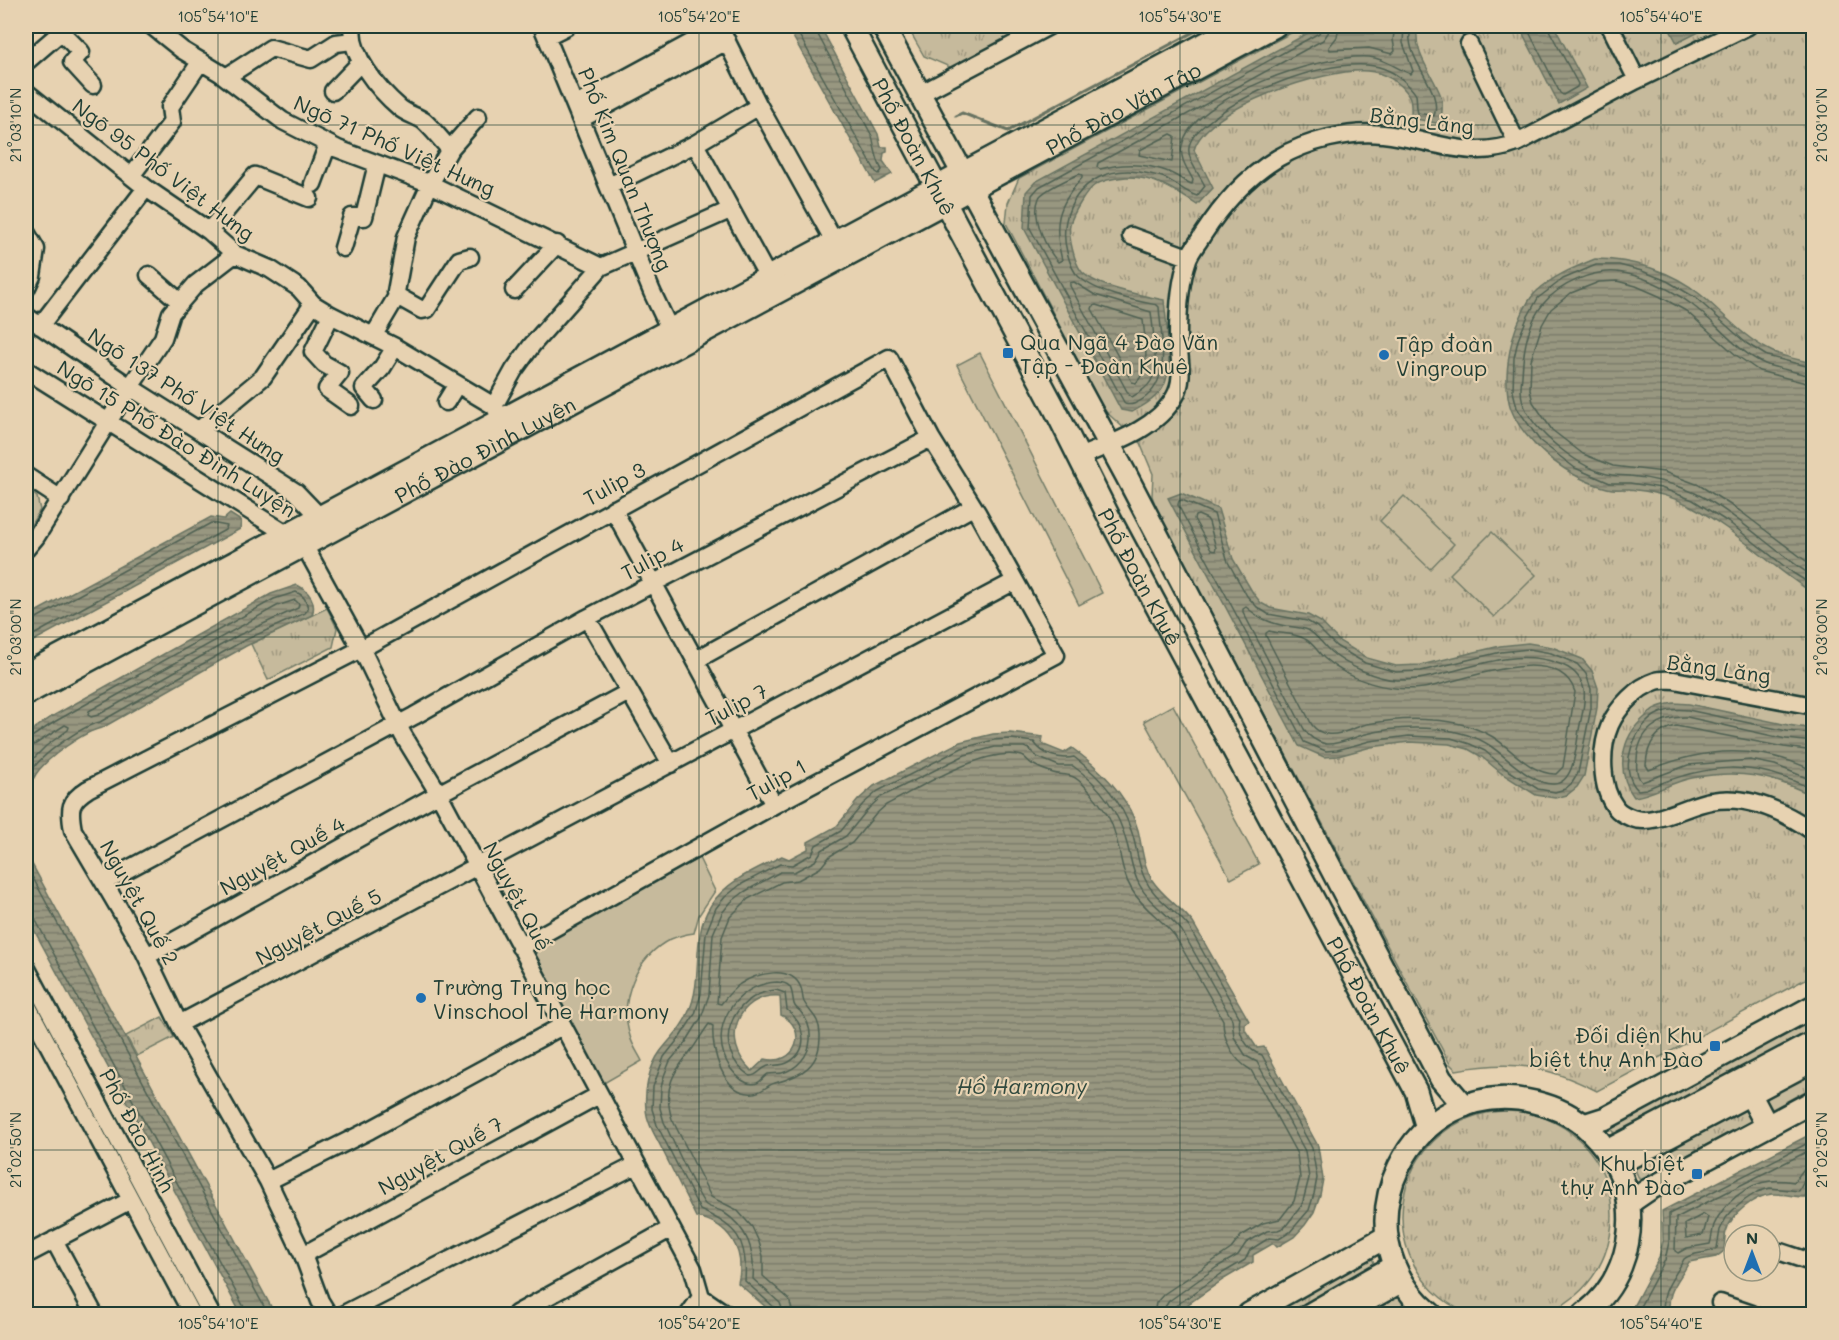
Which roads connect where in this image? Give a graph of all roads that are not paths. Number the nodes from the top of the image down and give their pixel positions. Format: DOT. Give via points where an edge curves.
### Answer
graph roads {
  1 [pos="152,26"];
  2 [pos="567,26"];
  3 [pos="851,26"];
  4 [pos="883,26"];
  5 [pos="1049,26"];
  6 [pos="1238,26"];
  7 [pos="1275,26"];
  8 [pos="1610,26"];
  9 [pos="1748,26"];
  10 [pos="60,29"];
  11 [pos="544,31"];
  12 [pos="722,31"];
  13 [pos="353,33"];
  14 [pos="1469,44"];
  15 [pos="201,61"];
  16 [pos="26,62"];
  17 [pos="361,62"];
  18 [pos="226,77"];
  19 [pos="1637,80"];
  20 [pos="93,85"];
  21 [pos="333,91"];
  22 [pos="26,92"];
  23 [pos="920,94"];
  24 [pos="759,106"];
  25 [pos="578,112"];
  26 [pos="478,117"];
  27 [pos="1517,143"];
  28 [pos="328,144"];
  29 [pos="695,144"];
  30 [pos="916,148"];
  31 [pos="450,149"];
  32 [pos="950,149"];
  33 [pos="377,164"];
  34 [pos="996,165"];
  35 [pos="131,176"];
  36 [pos="967,180"];
  37 [pos="430,184"];
  38 [pos="609,186"];
  39 [pos="146,189"];
  40 [pos="941,195"];
  41 [pos="917,207"];
  42 [pos="730,210"];
  43 [pos="988,220"];
  44 [pos="209,231"];
  45 [pos="960,231"];
  46 [pos="26,232"];
  47 [pos="1131,236"];
  48 [pos="834,242"];
  49 [pos="557,244"];
  50 [pos="343,248"];
  51 [pos="636,252"];
  52 [pos="235,254"];
  53 [pos="1188,257"];
  54 [pos="470,258"];
  55 [pos="601,267"];
  56 [pos="149,275"];
  57 [pos="768,277"];
  58 [pos="26,289"];
  59 [pos="514,290"];
  60 [pos="397,296"];
  61 [pos="180,302"];
  62 [pos="313,304"];
  63 [pos="331,315"];
  64 [pos="26,316"];
  65 [pos="40,326"];
  66 [pos="670,330"];
  67 [pos="374,336"];
  68 [pos="395,347"];
  69 [pos="26,370"];
  70 [pos="457,384"];
  71 [pos="130,387"];
  72 [pos="374,400"];
  73 [pos="446,402"];
  74 [pos="351,406"];
  75 [pos="498,413"];
  76 [pos="108,422"];
  77 [pos="198,430"];
  78 [pos="931,438"];
  79 [pos="1109,444"];
  80 [pos="1079,457"];
  81 [pos="26,476"];
  82 [pos="60,498"];
  83 [pos="974,507"];
  84 [pos="613,509"];
  85 [pos="320,517"];
  86 [pos="296,540"];
  87 [pos="26,549"];
  88 [pos="1015,581"];
  89 [pos="654,583"];
  90 [pos="587,618"];
  91 [pos="361,649"];
  92 [pos="696,660"];
  93 [pos="26,674"];
  94 [pos="628,692"];
  95 [pos="26,694"];
  96 [pos="1814,706"];
  97 [pos="397,724"];
  98 [pos="734,730"];
  99 [pos="671,764"];
  100 [pos="439,794"];
  101 [pos="774,805"];
  102 [pos="1814,832"];
  103 [pos="477,867"];
  104 [pos="104,882"];
  105 [pos="520,947"];
  106 [pos="147,956"];
  107 [pos="26,967"];
  108 [pos="26,1003"];
  109 [pos="1804,1011"];
  110 [pos="179,1024"];
  111 [pos="562,1026"];
  112 [pos="1813,1047"];
  113 [pos="1750,1094"];
  114 [pos="599,1095"];
  115 [pos="1814,1101"];
  116 [pos="1464,1106"];
  117 [pos="1584,1125"];
  118 [pos="1767,1126"];
  119 [pos="1427,1128"];
  120 [pos="1611,1158"];
  121 [pos="636,1165"];
  122 [pos="268,1181"];
  123 [pos="131,1200"];
  124 [pos="1629,1203"];
  125 [pos="670,1229"];
  126 [pos="1386,1237"];
  127 [pos="54,1240"];
  128 [pos="1782,1252"];
  129 [pos="26,1255"];
  130 [pos="303,1255"];
  131 [pos="1814,1263"];
  132 [pos="1398,1274"];
  133 [pos="701,1297"];
  134 [pos="1720,1303"];
  135 [pos="87,1312"];
  136 [pos="192,1314"];
  137 [pos="211,1314"];
  138 [pos="328,1314"];
  139 [pos="344,1314"];
  140 [pos="516,1314"];
  141 [pos="689,1314"];
  142 [pos="726,1314"];
  143 [pos="1249,1314"];
  144 [pos="1310,1314"];
  145 [pos="1342,1314"];
  146 [pos="1431,1314"];
  147 [pos="1584,1314"];
  148 [pos="1752,1314"];
  1 -- 15 [label="street, Ngõ 71 Phố Việt Hưng"];
  2 -- 11 [label="street"];
  3 -- 30 [label="main road, Phố Đoàn Khuê"];
  4 -- 23 [label="main road, Phố Đoàn Khuê"];
  5 -- 23 [label="street"];
  6 -- 34 [label="main road, Phố Đào Văn Tập"];
  7 -- 34 [label="main road, Phố Đào Văn Tập"];
  8 -- 19 [label="street"];
  9 -- 19 [label="street, Bằng Lăng"];
  10 -- 16 [label="street"];
  10 -- 20 [label="street" via="81,52 72,62"];
  11 -- 25 [label="street, Phố Kim Quan Thượng"];
  12 -- 24 [label="street"];
  12 -- 25 [label="street"];
  13 -- 17 [label="street"];
  13 -- 18 [label="street" via="311,59 270,48"];
  14 -- 27 [label="street"];
  15 -- 18 [label="street, Ngõ 71 Phố Việt Hưng"];
  15 -- 35 [label="street" via="170,107 172,122"];
  17 -- 21 [label="street"];
  17 -- 31 [label="street" via="399,107 423,120"];
  18 -- 28 [label="street, Ngõ 71 Phố Việt Hưng" via="283,121"];
  19 -- 27 [label="street, Bằng Lăng"];
  22 -- 35 [label="street, Ngõ 95 Phố Việt Hưng"];
  23 -- 32 [label="main road, Phố Đoàn Khuê"];
  24 -- 29 [label="street"];
  24 -- 48 [label="street"];
  25 -- 38 [label="street, Phố Kim Quan Thượng"];
  26 -- 31 [label="street"];
  27 -- 53 [label="street, Bằng Lăng" via="1474,151 1381,134 1315,142 1252,175 1216,215"];
  28 -- 33 [label="street, Ngõ 71 Phố Việt Hưng"];
  28 -- 44 [label="street" via="311,191 255,176"];
  29 -- 38 [label="street"];
  29 -- 42 [label="street"];
  30 -- 40 [label="main road, Phố Đoàn Khuê"];
  30 -- 41 [label="main road"];
  31 -- 37 [label="street"];
  32 -- 34 [label="main road"];
  32 -- 36 [label="main road, Phố Đoàn Khuê"];
  33 -- 37 [label="street, Ngõ 71 Phố Việt Hưng"];
  33 -- 50 [label="street" via="364,217 352,217"];
  34 -- 36 [label="main road, Phố Đào Văn Tập"];
  34 -- 43 [label="main road"];
  35 -- 39 [label="street, Ngõ 95 Phố Việt Hưng"];
  36 -- 40 [label="main road, Phố Đào Văn Tập"];
  36 -- 43 [label="main road, Phố Đoàn Khuê"];
  37 -- 49 [label="street, Ngõ 71 Phố Việt Hưng"];
  37 -- 60 [label="street" via="406,237"];
  38 -- 51 [label="street, Phố Kim Quan Thượng"];
  39 -- 44 [label="street, Ngõ 95 Phố Việt Hưng"];
  39 -- 65 [label="street"];
  40 -- 41 [label="main road, Phố Đào Đình Luyện"];
  40 -- 45 [label="main road, Phố Đoàn Khuê"];
  41 -- 45 [label="main road"];
  41 -- 48 [label="main road, Phố Đào Đình Luyện"];
  41 -- 86 [label="main road, Phố Đào Đình Luyện"];
  42 -- 51 [label="street"];
  42 -- 57 [label="street"];
  43 -- 79 [label="main road, Phố Đoàn Khuê"];
  44 -- 52 [label="street, Ngõ 95 Phố Việt Hưng"];
  45 -- 80 [label="main road, Phố Đoàn Khuê"];
  46 -- 58 [label="street" via="36,249"];
  47 -- 53 [label="street"];
  48 -- 57 [label="main road, Phố Đào Đình Luyện"];
  49 -- 55 [label="street, Ngõ 71 Phố Việt Hưng"];
  49 -- 59 [label="street"];
  51 -- 55 [label="street"];
  51 -- 66 [label="street, Phố Kim Quan Thượng"];
  52 -- 61 [label="street" via="196,284"];
  52 -- 62 [label="street, Ngõ 95 Phố Việt Hưng" via="270,269 299,288"];
  53 -- 79 [label="street, Bằng Lăng" via="1179,318 1179,388 1152,423"];
  54 -- 60 [label="street" via="459,260 427,309"];
  55 -- 75 [label="street" via="514,370"];
  56 -- 61 [label="street"];
  57 -- 66 [label="main road, Phố Đào Đình Luyện"];
  60 -- 67 [label="street"];
  61 -- 71 [label="street" via="171,313 163,338"];
  62 -- 63 [label="street, Ngõ 95 Phố Việt Hưng"];
  62 -- 77 [label="street" via="262,377"];
  63 -- 67 [label="street, Ngõ 95 Phố Việt Hưng"];
  63 -- 74 [label="street" via="313,352 340,373 327,389"];
  64 -- 65 [label="street, Ngõ 137 Phố Việt Hưng"];
  65 -- 71 [label="street, Ngõ 137 Phố Việt Hưng"];
  66 -- 75 [label="main road, Phố Đào Đình Luyện"];
  67 -- 68 [label="street, Ngõ 95 Phố Việt Hưng"];
  68 -- 70 [label="street, Ngõ 95 Phố Việt Hưng"];
  68 -- 72 [label="street" via="364,388"];
  69 -- 76 [label="street, Ngõ 15 Phố Đào Đình Luyện"];
  70 -- 73 [label="street"];
  70 -- 75 [label="street, Ngõ 95 Phố Việt Hưng"];
  71 -- 76 [label="street"];
  71 -- 77 [label="street, Ngõ 137 Phố Việt Hưng"];
  75 -- 85 [label="main road, Phố Đào Đình Luyện"];
  76 -- 82 [label="street"];
  76 -- 86 [label="street, Ngõ 15 Phố Đào Đình Luyện"];
  77 -- 85 [label="street, Ngõ 137 Phố Việt Hưng" via="296,492"];
  78 -- 83 [label="street"];
  78 -- 84 [label="street, Tulip 3" via="889,358"];
  78 -- 89 [label="street, Tulip 4"];
  79 -- 80 [label="street, Bằng Lăng"];
  79 -- 116 [label="main road, Phố Đoàn Khuê" via="1441,1078"];
  80 -- 119 [label="main road, Phố Đoàn Khuê" via="1416,1091"];
  81 -- 82 [label="street"];
  82 -- 87 [label="street"];
  83 -- 88 [label="street"];
  83 -- 92 [label="street"];
  84 -- 89 [label="street"];
  84 -- 91 [label="street, Tulip 3"];
  85 -- 86 [label="main road, Phố Đào Đình Luyện"];
  86 -- 91 [label="street, Nguyệt Quế"];
  86 -- 93 [label="main road, Phố Đào Đình Luyện"];
  86 -- 95 [label="main road, Phố Đào Đình Luyện"];
  88 -- 98 [label="street, Tulip 7"];
  88 -- 101 [label="street, Tulip 1" via="1056,655"];
  89 -- 90 [label="street, Tulip 4"];
  89 -- 92 [label="street"];
  90 -- 94 [label="street"];
  90 -- 97 [label="street, Tulip 4"];
  91 -- 97 [label="street, Nguyệt Quế"];
  91 -- 104 [label="street, Nguyệt Quế 2" via="78,795 72,802 73,830"];
  92 -- 98 [label="street"];
  94 -- 99 [label="street"];
  94 -- 100 [label="street, Nguyệt Quế 4"];
  96 -- 102 [label="street, Bằng Lăng" via="1657,680 1632,696 1611,724 1606,738 1604,775 1617,810 1634,819 1652,819 1712,800 1736,800 1791,816"];
  97 -- 100 [label="street, Nguyệt Quế"];
  97 -- 104 [label="street, Tulip 4"];
  98 -- 99 [label="street, Tulip 7"];
  98 -- 101 [label="street"];
  99 -- 103 [label="street, Tulip 7"];
  100 -- 103 [label="street, Nguyệt Quế"];
  100 -- 106 [label="street, Nguyệt Quế 4"];
  101 -- 105 [label="street, Tulip 1"];
  103 -- 105 [label="street, Nguyệt Quế"];
  103 -- 110 [label="street, Nguyệt Quế 5"];
  104 -- 106 [label="street, Nguyệt Quế 2"];
  105 -- 111 [label="street, Nguyệt Quế"];
  106 -- 110 [label="street, Nguyệt Quế 2"];
  107 -- 137 [label="street, Phố Đào Hinh"];
  108 -- 123 [label="street, Phố Đào Hinh"];
  109 -- 112 [label="main road"];
  109 -- 117 [label="main road" via="1606,1118"];
  110 -- 122 [label="street, Nguyệt Quế 2"];
  111 -- 114 [label="street, Nguyệt Quế"];
  111 -- 122 [label="street"];
  112 -- 113 [label="main road"];
  112 -- 120 [label="main road"];
  113 -- 118 [label="main road"];
  113 -- 120 [label="main road"];
  114 -- 121 [label="street, Nguyệt Quế"];
  114 -- 130 [label="street, Nguyệt Quế 7"];
  115 -- 118 [label="main road"];
  116 -- 117 [label="main road" via="1495,1100 1527,1100 1557,1109"];
  116 -- 119 [label="main road"];
  117 -- 120 [label="main road"];
  118 -- 124 [label="main road"];
  119 -- 126 [label="main road" via="1401,1159 1393,1178 1387,1197"];
  120 -- 124 [label="main road"];
  121 -- 125 [label="street, Nguyệt Quế"];
  121 -- 139 [label="street"];
  122 -- 130 [label="street, Nguyệt Quế 2"];
  123 -- 127 [label="street"];
  123 -- 136 [label="street, Phố Đào Hinh"];
  124 -- 147 [label="main road" via="1628,1243 1623,1262 1603,1296"];
  125 -- 133 [label="street, Nguyệt Quế" via="693,1269"];
  125 -- 140 [label="street"];
  126 -- 132 [label="main road"];
  126 -- 143 [label="main road"];
  127 -- 129 [label="street"];
  127 -- 135 [label="street"];
  128 -- 131 [label="street"];
  130 -- 138 [label="street, Nguyệt Quế 2"];
  132 -- 144 [label="main road"];
  132 -- 145 [label="main road"];
  132 -- 146 [label="main road" via="1409,1293"];
  133 -- 141 [label="street"];
  133 -- 142 [label="street"];
  134 -- 148 [label="street"];
}
